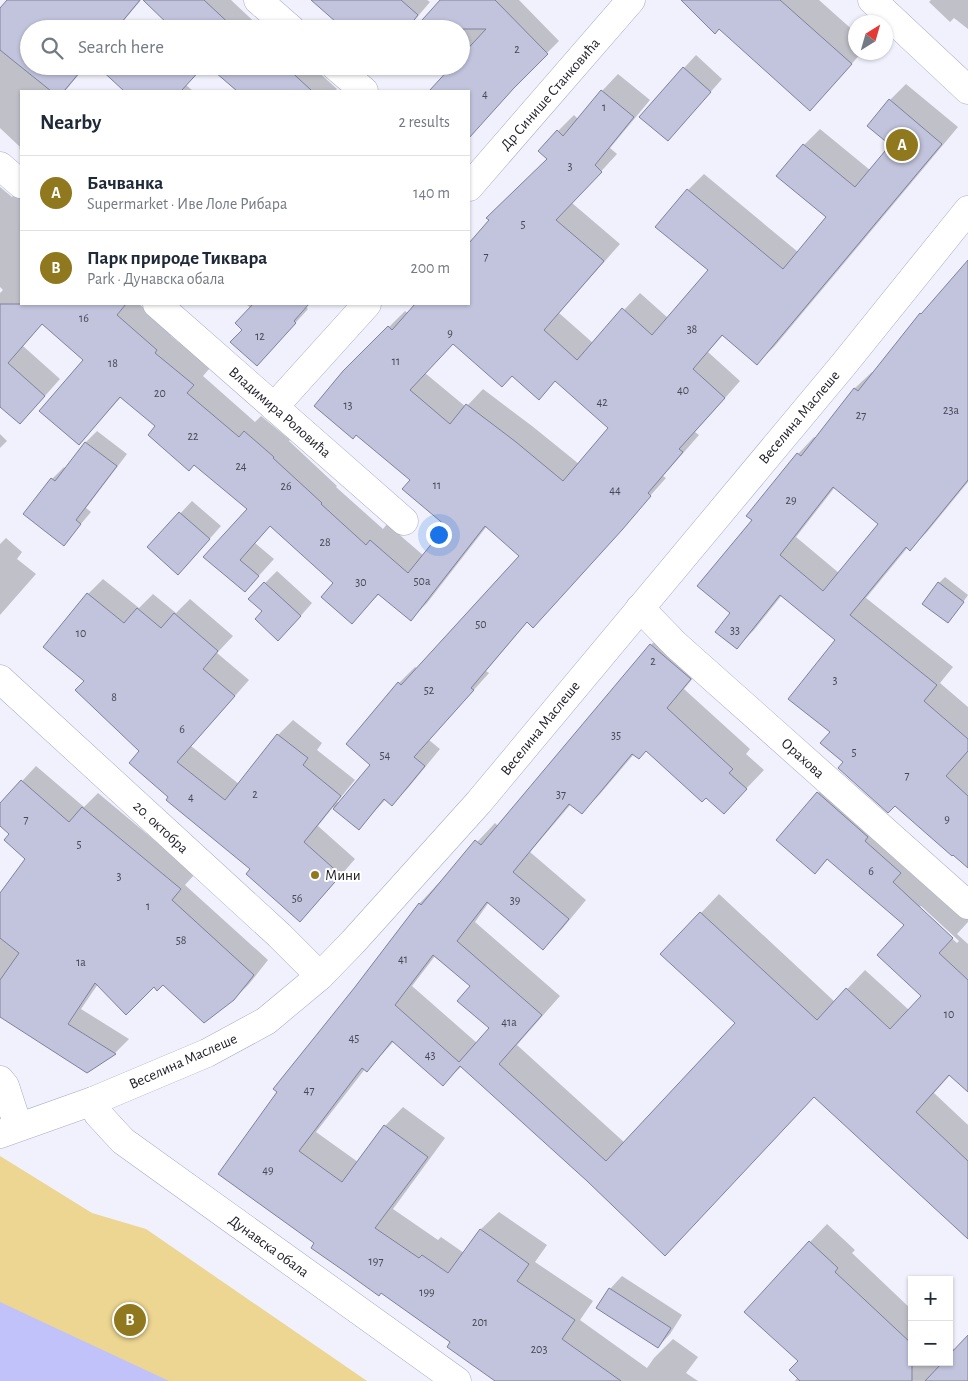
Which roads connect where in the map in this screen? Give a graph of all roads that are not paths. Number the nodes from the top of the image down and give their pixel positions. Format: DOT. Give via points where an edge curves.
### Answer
graph roads {
  1 [pos="258,0"];
  2 [pos="630,0"];
  3 [pos="872,0"];
  4 [pos="281,20"];
  5 [pos="345,75"];
  6 [pos="363,90"];
  7 [pos="968,90"];
  8 [pos="0,166"];
  9 [pos="20,183"];
  10 [pos="470,184"];
  11 [pos="968,210"];
  12 [pos="158,305"];
  13 [pos="366,305"];
  14 [pos="274,407"];
  15 [pos="404,521"];
  16 [pos="640,608"];
  17 [pos="0,679"];
  18 [pos="968,905"];
  19 [pos="320,976"];
  20 [pos="0,1080"];
  21 [pos="92,1101"];
  22 [pos="9,1130"];
  23 [pos="457,1381"];
  1 -- 4 [label="street"];
  2 -- 10 [label="street, Др Синише Станковића"];
  3 -- 7 [label="street"];
  5 -- 6 [label="street"];
  8 -- 9 [label="street"];
  11 -- 16 [label="street, Веселина Маслеше"];
  12 -- 14 [label="street, Владимира Роловића"];
  13 -- 14 [label="street"];
  14 -- 15 [label="street, Владимира Роловића"];
  16 -- 18 [label="street, Орахова" via="676,645"];
  16 -- 19 [label="street, Веселина Маслеше" via="479,802"];
  17 -- 19 [label="street, 20. октобра"];
  19 -- 21 [label="street, Веселина Маслеше" via="266,1022 216,1049"];
  20 -- 22 [label="street" via="5,1086"];
  21 -- 22 [label="street, Веселина Маслеше"];
  21 -- 23 [label="street, Дунавска обала" via="98,1114 123,1141"];
}
